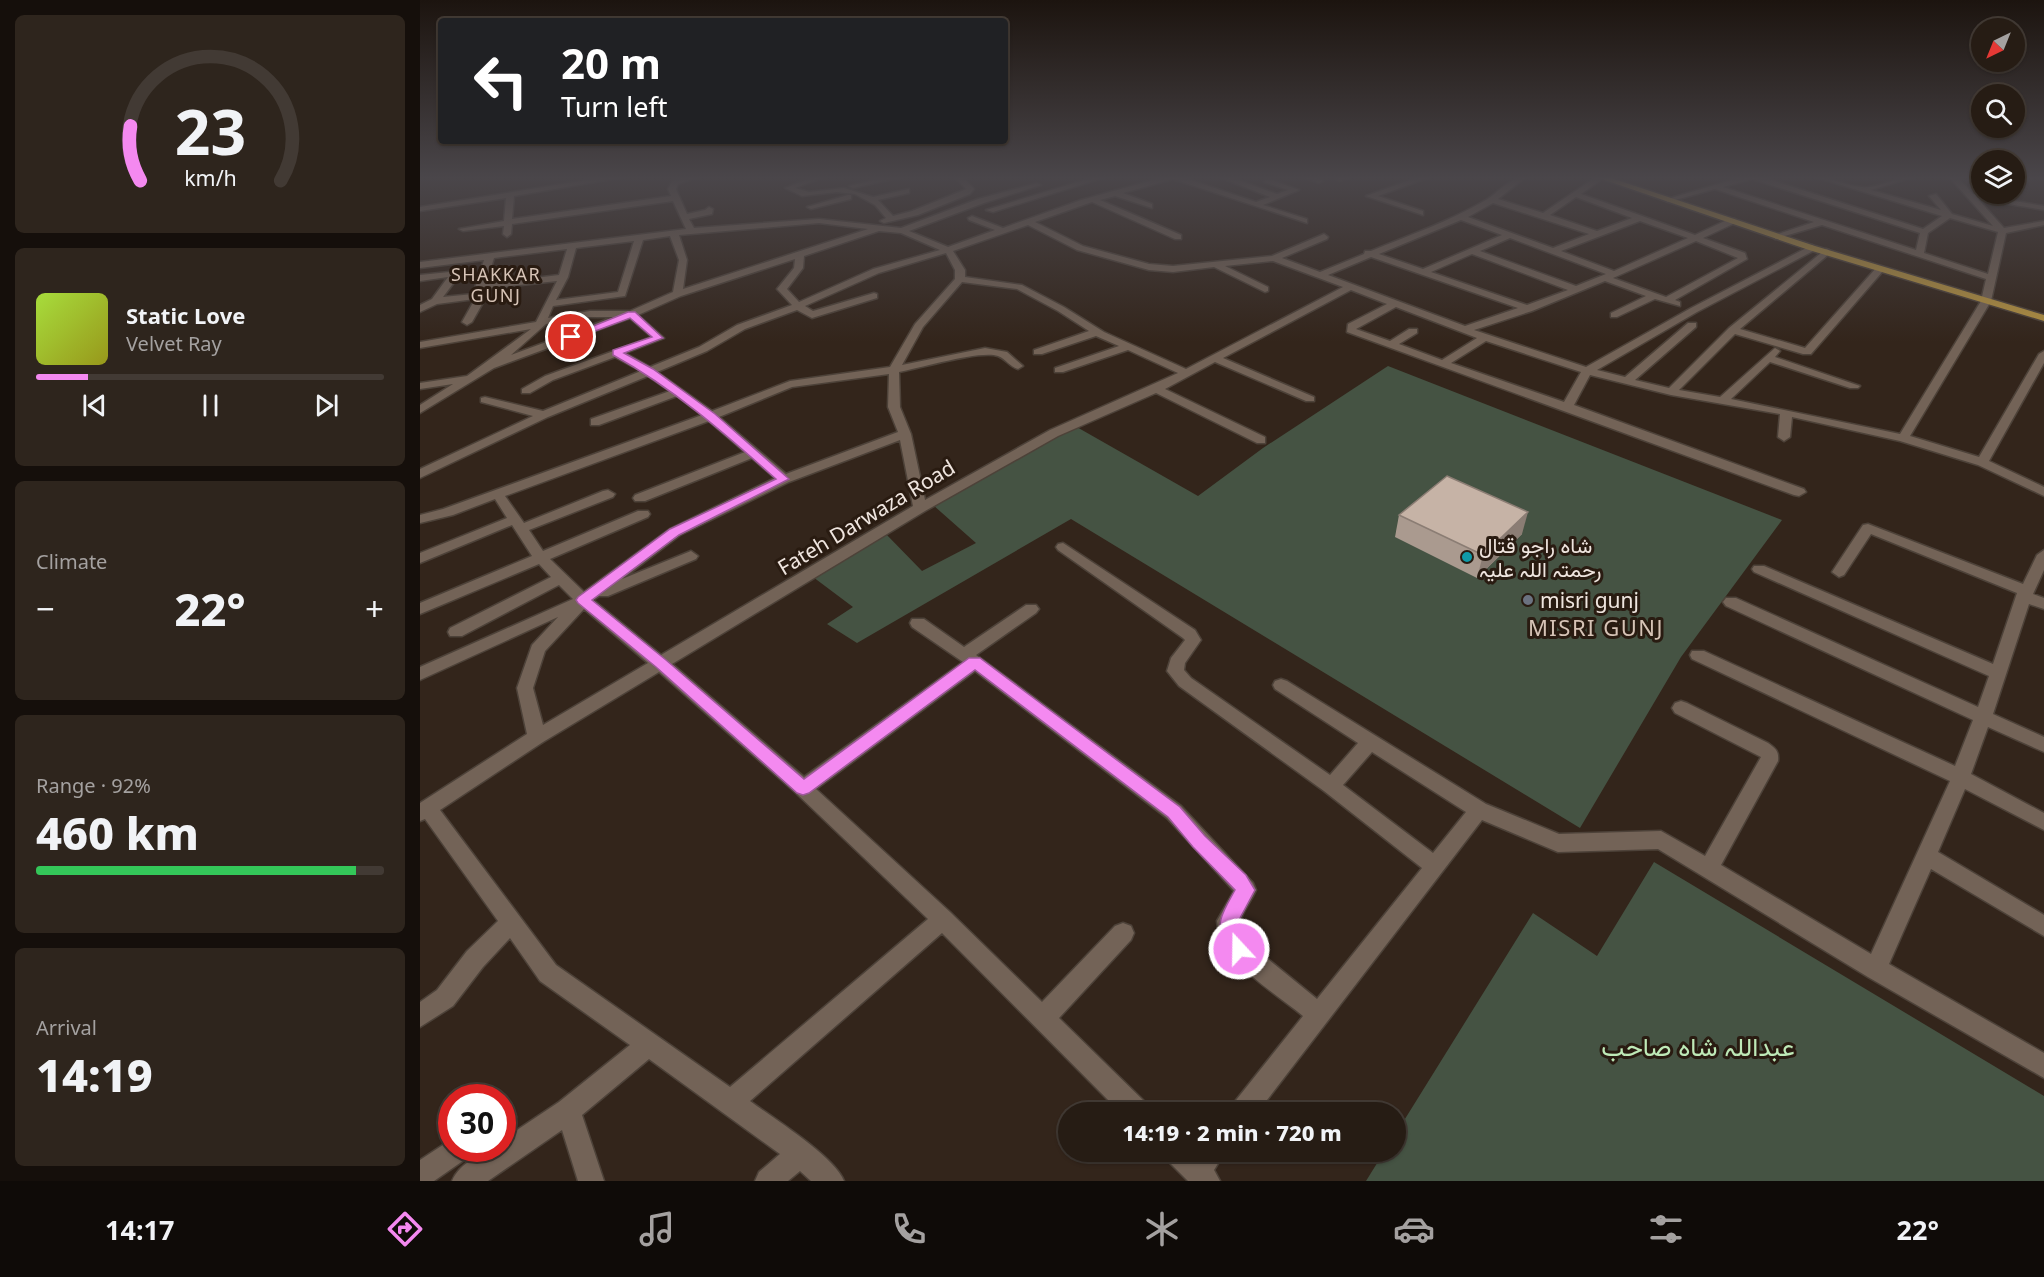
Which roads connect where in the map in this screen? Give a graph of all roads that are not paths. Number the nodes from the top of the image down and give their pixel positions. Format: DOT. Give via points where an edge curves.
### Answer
graph roads {
  1 [pos="682,232"];
  2 [pos="869,232"];
  3 [pos="905,232"];
  4 [pos="1001,232"];
  5 [pos="1049,232"];
  6 [pos="1166,232"];
  7 [pos="1422,232"];
  8 [pos="1502,232"];
  9 [pos="1591,232"];
  10 [pos="1601,232"];
  11 [pos="1680,232"];
  12 [pos="1709,232"];
  13 [pos="1764,232"];
  14 [pos="1793,232"];
  15 [pos="1853,232"];
  16 [pos="1924,232"];
  17 [pos="2002,232"];
  18 [pos="674,233"];
  19 [pos="1596,234"];
  20 [pos="1510,235"];
  21 [pos="1179,237"];
  22 [pos="1324,237"];
  23 [pos="1778,237"];
  24 [pos="639,238"];
  25 [pos="1697,238"];
  26 [pos="572,247"];
  27 [pos="1812,248"];
  28 [pos="948,250"];
  29 [pos="1473,251"];
  30 [pos="1554,251"];
  31 [pos="1826,252"];
  32 [pos="1368,253"];
  33 [pos="800,254"];
  34 [pos="1919,254"];
  35 [pos="490,256"];
  36 [pos="1274,258"];
  37 [pos="420,265"];
  38 [pos="1216,265"];
  39 [pos="1880,269"];
  40 [pos="1423,272"];
  41 [pos="1320,275"];
  42 [pos="563,277"];
  43 [pos="1611,277"];
  44 [pos="420,278"];
  45 [pos="1991,278"];
  46 [pos="960,279"];
  47 [pos="1350,287"];
  48 [pos="1265,289"];
  49 [pos="1577,290"];
  50 [pos="479,292"];
  51 [pos="678,294"];
  52 [pos="874,296"];
  53 [pos="1654,296"];
  54 [pos="1668,300"];
  55 [pos="1986,301"];
  56 [pos="435,302"];
  57 [pos="1396,303"];
  58 [pos="550,304"];
  59 [pos="798,306"];
  60 [pos="420,309"];
  61 [pos="1529,309"];
  62 [pos="1694,310"];
  63 [pos="631,314"];
  64 [pos="1614,315"];
  65 [pos="2044,318"];
  66 [pos="467,322"];
  67 [pos="541,323"];
  68 [pos="1692,325"];
  69 [pos="1466,329"];
  70 [pos="1733,330"];
  71 [pos="1413,331"];
  72 [pos="1097,332"];
  73 [pos="458,337"];
  74 [pos="1485,337"];
  75 [pos="1780,344"];
  76 [pos="420,345"];
  77 [pos="1391,345"];
  78 [pos="1128,347"];
  79 [pos="454,350"];
  80 [pos="616,352"];
  81 [pos="1038,352"];
  82 [pos="2044,354"];
  83 [pos="1214,358"];
  84 [pos="1769,358"];
  85 [pos="1443,364"];
  86 [pos="490,366"];
  87 [pos="1018,366"];
  88 [pos="894,370"];
  89 [pos="1059,370"];
  90 [pos="649,371"];
  91 [pos="1587,371"];
  92 [pos="1187,373"];
  93 [pos="471,379"];
  94 [pos="1626,381"];
  95 [pos="420,386"];
  96 [pos="1854,386"];
  97 [pos="1156,389"];
  98 [pos="526,391"];
  99 [pos="678,392"];
  100 [pos="1671,392"];
  101 [pos="1310,399"];
  102 [pos="485,400"];
  103 [pos="1722,401"];
  104 [pos="1567,407"];
  105 [pos="420,410"];
  106 [pos="1786,412"];
  107 [pos="544,415"];
  108 [pos="711,416"];
  109 [pos="595,422"];
  110 [pos="905,434"];
  111 [pos="1784,437"];
  112 [pos="1903,438"];
  113 [pos="1261,440"];
  114 [pos="752,454"];
  115 [pos="1982,462"];
  116 [pos="420,474"];
  117 [pos="784,479"];
  118 [pos="1799,492"];
  119 [pos="2044,492"];
  120 [pos="497,493"];
  121 [pos="609,494"];
  122 [pos="640,498"];
  123 [pos="920,508"];
  124 [pos="643,514"];
  125 [pos="420,519"];
  126 [pos="517,525"];
  127 [pos="1063,547"];
  128 [pos="2044,555"];
  129 [pos="691,556"];
  130 [pos="540,557"];
  131 [pos="420,558"];
  132 [pos="1759,569"];
  133 [pos="1839,572"];
  134 [pos="561,578"];
  135 [pos="2024,593"];
  136 [pos="583,600"];
  137 [pos="1731,602"];
  138 [pos="2044,604"];
  139 [pos="420,609"];
  140 [pos="1031,609"];
  141 [pos="918,623"];
  142 [pos="456,632"];
  143 [pos="1698,655"];
  144 [pos="970,658"];
  145 [pos="661,664"];
  146 [pos="1997,673"];
  147 [pos="420,674"];
  148 [pos="1281,686"];
  149 [pos="1681,708"];
  150 [pos="1983,717"];
  151 [pos="537,736"];
  152 [pos="1370,742"];
  153 [pos="2044,745"];
  154 [pos="1960,777"];
  155 [pos="1331,786"];
  156 [pos="803,788"];
  157 [pos="424,810"];
  158 [pos="1479,810"];
  159 [pos="2044,822"];
  160 [pos="1925,855"];
  161 [pos="1436,867"];
  162 [pos="1708,869"];
  163 [pos="943,919"];
  164 [pos="511,922"];
  165 [pos="2044,926"];
  166 [pos="1123,933"];
  167 [pos="1876,969"];
  168 [pos="1318,1014"];
  169 [pos="420,1016"];
  170 [pos="1043,1018"];
  171 [pos="650,1043"];
  172 [pos="2044,1066"];
  173 [pos="731,1102"];
  174 [pos="1127,1102"];
  175 [pos="1250,1102"];
  176 [pos="568,1111"];
  177 [pos="800,1154"];
  178 [pos="439,1162"];
  179 [pos="1187,1162"];
  180 [pos="1208,1162"];
  181 [pos="420,1175"];
  182 [pos="1202,1177"];
  183 [pos="465,1181"];
  184 [pos="591,1181"];
  185 [pos="768,1181"];
  186 [pos="831,1181"];
  1 -- 18 [label="street"];
  2 -- 33 [label="street"];
  3 -- 28 [label="street"];
  4 -- 28 [label="street"];
  5 -- 38 [label="street" via="1080,248 1121,261 1173,269"];
  6 -- 21 [label="street"];
  7 -- 32 [label="street"];
  8 -- 20 [label="street"];
  9 -- 19 [label="street"];
  10 -- 19 [label="street"];
  11 -- 25 [label="street"];
  12 -- 25 [label="street"];
  13 -- 23 [label="main road"];
  14 -- 23 [label="street"];
  15 -- 34 [label="street"];
  16 -- 34 [label="street"];
  17 -- 45 [label="street"];
  18 -- 24 [label="street"];
  18 -- 51 [label="street" via="683,260"];
  19 -- 30 [label="street"];
  20 -- 29 [label="street"];
  20 -- 30 [label="street"];
  22 -- 36 [label="street"];
  23 -- 27 [label="main road"];
  24 -- 26 [label="street"];
  24 -- 58 [label="street" via="622,294"];
  25 -- 43 [label="street"];
  25 -- 54 [label="street" via="1743,259"];
  26 -- 35 [label="street"];
  26 -- 42 [label="street"];
  27 -- 31 [label="main road"];
  27 -- 62 [label="street"];
  28 -- 46 [label="street" via="960,270"];
  28 -- 59 [label="street" via="876,271"];
  29 -- 40 [label="street"];
  29 -- 49 [label="street"];
  30 -- 43 [label="street"];
  31 -- 39 [label="main road"];
  31 -- 70 [label="street"];
  32 -- 40 [label="street"];
  32 -- 41 [label="street"];
  33 -- 51 [label="street"];
  33 -- 59 [label="street" via="798,268 782,289"];
  34 -- 45 [label="street"];
  35 -- 37 [label="street"];
  35 -- 50 [label="street"];
  36 -- 38 [label="street"];
  36 -- 41 [label="street"];
  38 -- 48 [label="street"];
  39 -- 55 [label="main road"];
  39 -- 75 [label="street" via="1807,352"];
  40 -- 61 [label="street"];
  41 -- 47 [label="street"];
  42 -- 50 [label="street"];
  42 -- 58 [label="street"];
  43 -- 49 [label="street"];
  43 -- 53 [label="street"];
  44 -- 56 [label="street" via="456,273"];
  45 -- 55 [label="street"];
  46 -- 72 [label="street" via="1019,287"];
  46 -- 88 [label="street" via="919,326"];
  47 -- 57 [label="street"];
  47 -- 83 [label="street, Fateh Darwaza Road"];
  49 -- 61 [label="street"];
  50 -- 56 [label="street"];
  50 -- 66 [label="street" via="480,299"];
  51 -- 63 [label="street"];
  52 -- 59 [label="street" via="812,315"];
  53 -- 54 [label="street"];
  53 -- 64 [label="street"];
  54 -- 62 [label="street"];
  55 -- 65 [label="main road"];
  55 -- 112 [label="street"];
  56 -- 60 [label="street"];
  57 -- 69 [label="street"];
  57 -- 77 [label="street" via="1350,328"];
  58 -- 67 [label="street"];
  59 -- 90 [label="street" via="741,327 703,349"];
  61 -- 69 [label="street"];
  62 -- 91 [label="street"];
  63 -- 67 [label="street" via="590,314"];
  63 -- 80 [label="street" via="659,338"];
  63 -- 86 [label="street"];
  67 -- 73 [label="street"];
  67 -- 86 [label="street"];
  68 -- 94 [label="street"];
  69 -- 74 [label="street"];
  70 -- 75 [label="street"];
  70 -- 100 [label="street"];
  71 -- 77 [label="street"];
  72 -- 78 [label="street"];
  72 -- 81 [label="street"];
  73 -- 76 [label="street"];
  73 -- 79 [label="street"];
  74 -- 85 [label="street"];
  74 -- 91 [label="street"];
  75 -- 84 [label="street"];
  77 -- 85 [label="street"];
  78 -- 89 [label="street"];
  78 -- 92 [label="street"];
  80 -- 90 [label="street"];
  80 -- 98 [label="street"];
  82 -- 115 [label="street"];
  83 -- 92 [label="street, Fateh Darwaza Road"];
  83 -- 101 [label="street"];
  84 -- 96 [label="street"];
  84 -- 103 [label="street"];
  85 -- 104 [label="street"];
  86 -- 93 [label="street"];
  87 -- 88 [label="street" via="1003,354 985,351"];
  88 -- 108 [label="street" via="790,384"];
  88 -- 110 [label="street" via="894,407"];
  90 -- 99 [label="street"];
  90 -- 107 [label="street"];
  91 -- 94 [label="street"];
  91 -- 104 [label="street"];
  92 -- 97 [label="street, Fateh Darwaza Road"];
  93 -- 95 [label="street"];
  93 -- 105 [label="street"];
  94 -- 100 [label="street"];
  97 -- 113 [label="street"];
  97 -- 123 [label="street, Fateh Darwaza Road" via="1054,433"];
  99 -- 108 [label="street"];
  99 -- 109 [label="street"];
  100 -- 103 [label="street"];
  102 -- 107 [label="street"];
  103 -- 106 [label="street"];
  104 -- 118 [label="street"];
  106 -- 111 [label="street"];
  106 -- 112 [label="street"];
  107 -- 116 [label="street"];
  108 -- 114 [label="street"];
  108 -- 120 [label="street"];
  110 -- 117 [label="street"];
  110 -- 123 [label="street"];
  112 -- 115 [label="street"];
  114 -- 117 [label="street"];
  114 -- 122 [label="street"];
  115 -- 119 [label="street"];
  117 -- 136 [label="street" via="675,532"];
  120 -- 125 [label="street"];
  120 -- 126 [label="street"];
  121 -- 126 [label="street"];
  123 -- 145 [label="street, Fateh Darwaza Road"];
  124 -- 130 [label="street"];
  126 -- 130 [label="street"];
  126 -- 131 [label="street"];
  127 -- 155 [label="street" via="1189,634 1193,640 1176,662 1176,671 1185,682"];
  128 -- 135 [label="street"];
  129 -- 136 [label="street"];
  130 -- 134 [label="street"];
  130 -- 139 [label="street"];
  132 -- 146 [label="street"];
  133 -- 135 [label="street" via="1868,528"];
  134 -- 136 [label="street"];
  134 -- 142 [label="street"];
  135 -- 138 [label="street"];
  135 -- 146 [label="street"];
  136 -- 145 [label="street"];
  136 -- 147 [label="street"];
  136 -- 151 [label="street" via="538,649 528,678 525,688"];
  137 -- 150 [label="street"];
  140 -- 144 [label="street"];
  141 -- 144 [label="street"];
  143 -- 154 [label="street"];
  144 -- 156 [label="street"];
  144 -- 168 [label="street" via="1174,812 1246,890 1228,921 1229,933 1239,949"];
  145 -- 151 [label="street, Fateh Darwaza Road"];
  145 -- 156 [label="street"];
  146 -- 150 [label="street"];
  148 -- 152 [label="street"];
  149 -- 162 [label="street" via="1770,754"];
  150 -- 153 [label="street"];
  150 -- 154 [label="street"];
  151 -- 157 [label="street, Fateh Darwaza Road"];
  152 -- 155 [label="street"];
  152 -- 158 [label="street"];
  154 -- 159 [label="street"];
  154 -- 160 [label="street"];
  155 -- 161 [label="street"];
  156 -- 163 [label="street"];
  157 -- 164 [label="street"];
  158 -- 161 [label="street"];
  158 -- 162 [label="street" via="1558,843 1661,840"];
  160 -- 165 [label="street"];
  160 -- 167 [label="street"];
  161 -- 168 [label="street"];
  162 -- 167 [label="street"];
  163 -- 170 [label="street"];
  163 -- 173 [label="street"];
  164 -- 169 [label="street" via="445,998"];
  164 -- 171 [label="street" via="548,973"];
  166 -- 170 [label="street"];
  167 -- 172 [label="street"];
  168 -- 175 [label="street"];
  170 -- 174 [label="street"];
  171 -- 173 [label="street"];
  171 -- 176 [label="street"];
  173 -- 177 [label="street"];
  176 -- 183 [label="street"];
  176 -- 184 [label="street"];
  177 -- 185 [label="street"];
  177 -- 186 [label="street"];
  178 -- 181 [label="street"];
  179 -- 182 [label="street"];
  180 -- 182 [label="street"];
}
